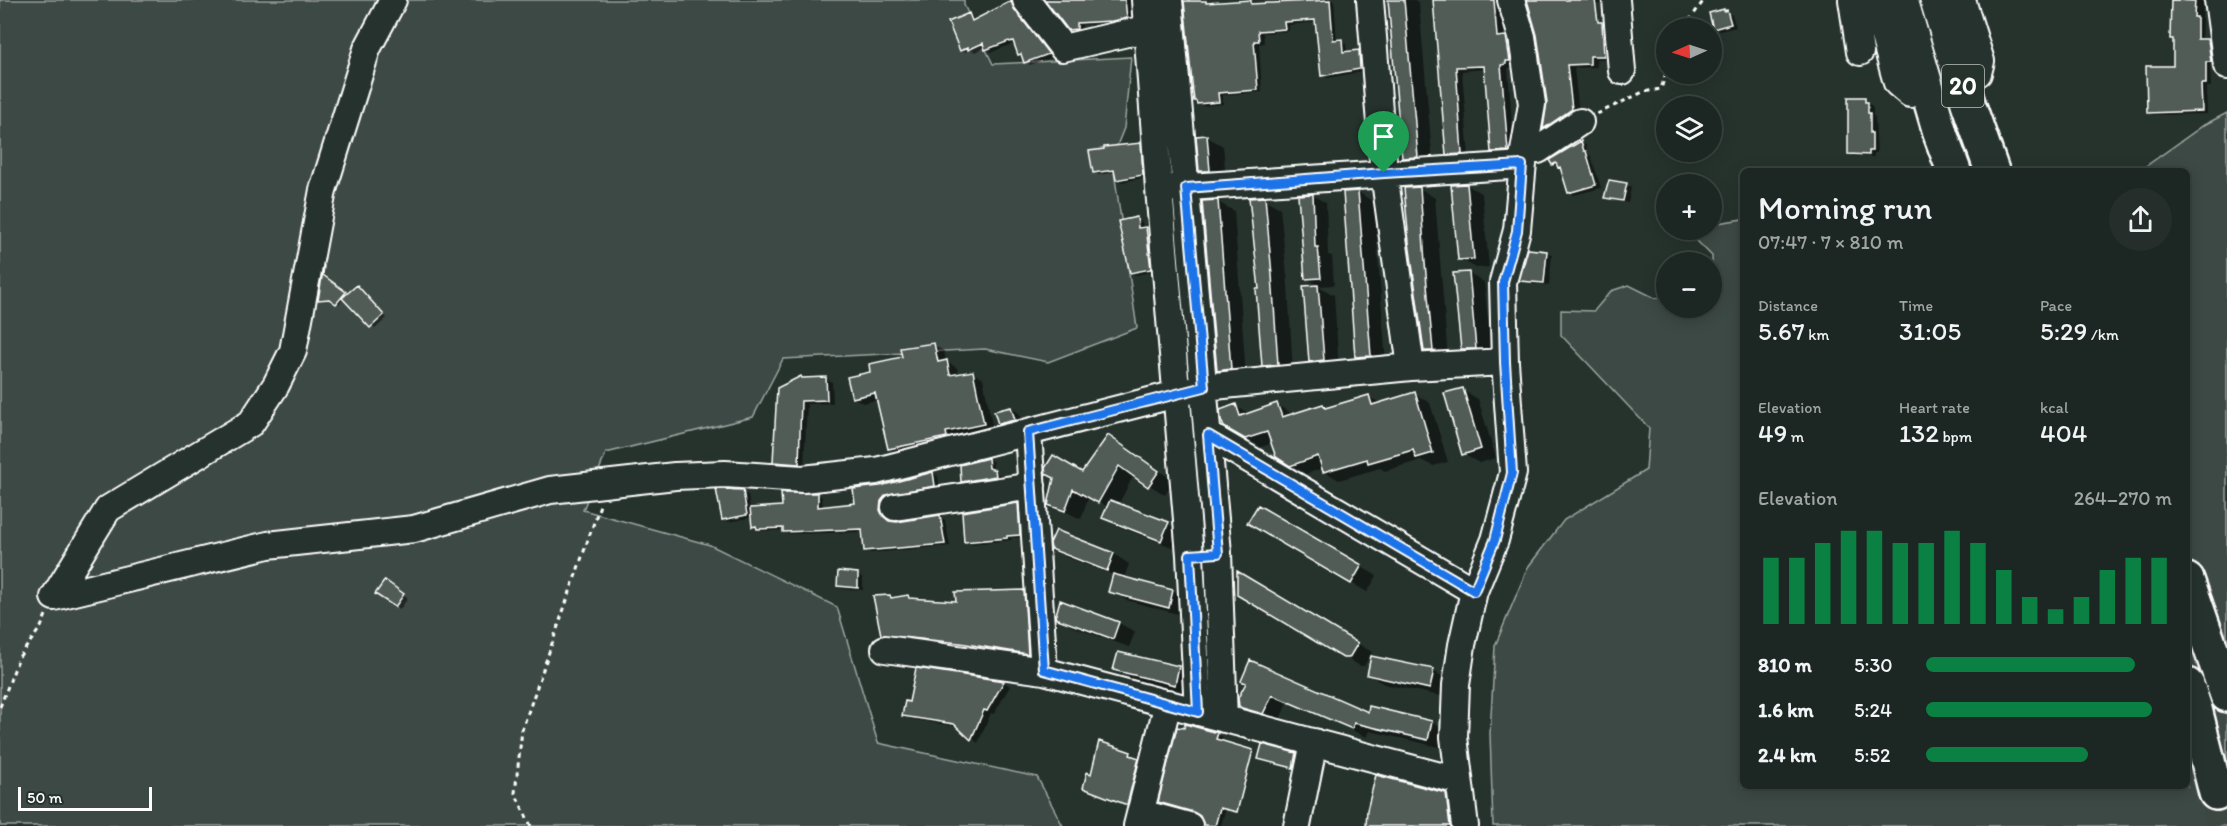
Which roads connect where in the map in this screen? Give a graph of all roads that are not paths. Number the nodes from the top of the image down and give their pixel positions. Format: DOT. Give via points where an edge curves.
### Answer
graph roads {
  1 [pos="393,0"];
  2 [pos="1026,0"];
  3 [pos="1370,0"];
  4 [pos="1511,0"];
  5 [pos="1616,0"];
  6 [pos="1852,0"];
  7 [pos="1874,0"];
  8 [pos="1901,0"];
  9 [pos="1937,0"];
  10 [pos="1962,0"];
  11 [pos="2218,0"];
  12 [pos="1158,8"];
  13 [pos="1860,52"];
  14 [pos="2227,66"];
  15 [pos="1622,71"];
  16 [pos="1978,73"];
  17 [pos="1910,94"];
  18 [pos="1580,122"];
  19 [pos="1523,158"];
  20 [pos="1953,168"];
  21 [pos="1991,168"];
  22 [pos="1384,173"];
  23 [pos="1186,188"];
  24 [pos="1159,189"];
  25 [pos="1505,362"];
  26 [pos="1411,367"];
  27 [pos="1204,387"];
  28 [pos="1176,393"];
  29 [pos="1028,432"];
  30 [pos="1208,435"];
  31 [pos="1032,486"];
  32 [pos="895,507"];
  33 [pos="1218,553"];
  34 [pos="1190,555"];
  35 [pos="2190,589"];
  36 [pos="1474,591"];
  37 [pos="885,650"];
  38 [pos="1044,670"];
  39 [pos="2190,694"];
  40 [pos="2227,695"];
  41 [pos="1168,703"];
  42 [pos="1198,712"];
  43 [pos="1224,719"];
  44 [pos="1314,742"];
  45 [pos="1459,780"];
  46 [pos="2216,793"];
  47 [pos="1139,820"];
  48 [pos="1189,826"];
  49 [pos="1297,826"];
  50 [pos="1465,826"];
  1 -- 29 [label="street" via="367,49 323,190 293,351 276,385 251,423 108,509 54,597 268,545 414,529 550,490 725,474 803,479 876,471"];
  2 -- 12 [label="street" via="1063,48 1140,30"];
  3 -- 22 [label="street"];
  4 -- 19 [label="street" via="1522,37 1532,104"];
  5 -- 15 [label="street"];
  6 -- 13 [label="street"];
  7 -- 17 [label="street" via="1897,83"];
  8 -- 20 [label="highway, 20"];
  9 -- 21 [label="highway, 20"];
  10 -- 16 [label="street" via="1981,62"];
  11 -- 14 [label="street"];
  12 -- 23 [label="street"];
  12 -- 24 [label="street"];
  18 -- 19 [label="street"];
  19 -- 22 [label="street"];
  19 -- 25 [label="street" via="1517,231 1503,282"];
  22 -- 23 [label="street"];
  22 -- 26 [label="street"];
  23 -- 24 [label="street"];
  23 -- 27 [label="street"];
  24 -- 28 [label="street"];
  25 -- 26 [label="street"];
  25 -- 36 [label="street" via="1512,473 1495,540"];
  26 -- 27 [label="street"];
  27 -- 28 [label="street"];
  27 -- 30 [label="street"];
  28 -- 29 [label="street"];
  28 -- 34 [label="street"];
  29 -- 31 [label="street"];
  30 -- 33 [label="street"];
  30 -- 36 [label="street"];
  31 -- 32 [label="street"];
  31 -- 38 [label="street"];
  33 -- 34 [label="street"];
  33 -- 43 [label="street"];
  34 -- 42 [label="street"];
  35 -- 40 [label="highway"];
  36 -- 45 [label="street" via="1456,685 1454,737"];
  37 -- 38 [label="street"];
  38 -- 41 [label="street"];
  39 -- 46 [label="highway"];
  41 -- 42 [label="street"];
  41 -- 47 [label="street"];
  42 -- 43 [label="street"];
  43 -- 44 [label="street"];
  44 -- 45 [label="street"];
  44 -- 49 [label="street"];
  45 -- 50 [label="street"];
  47 -- 48 [label="street"];
}
